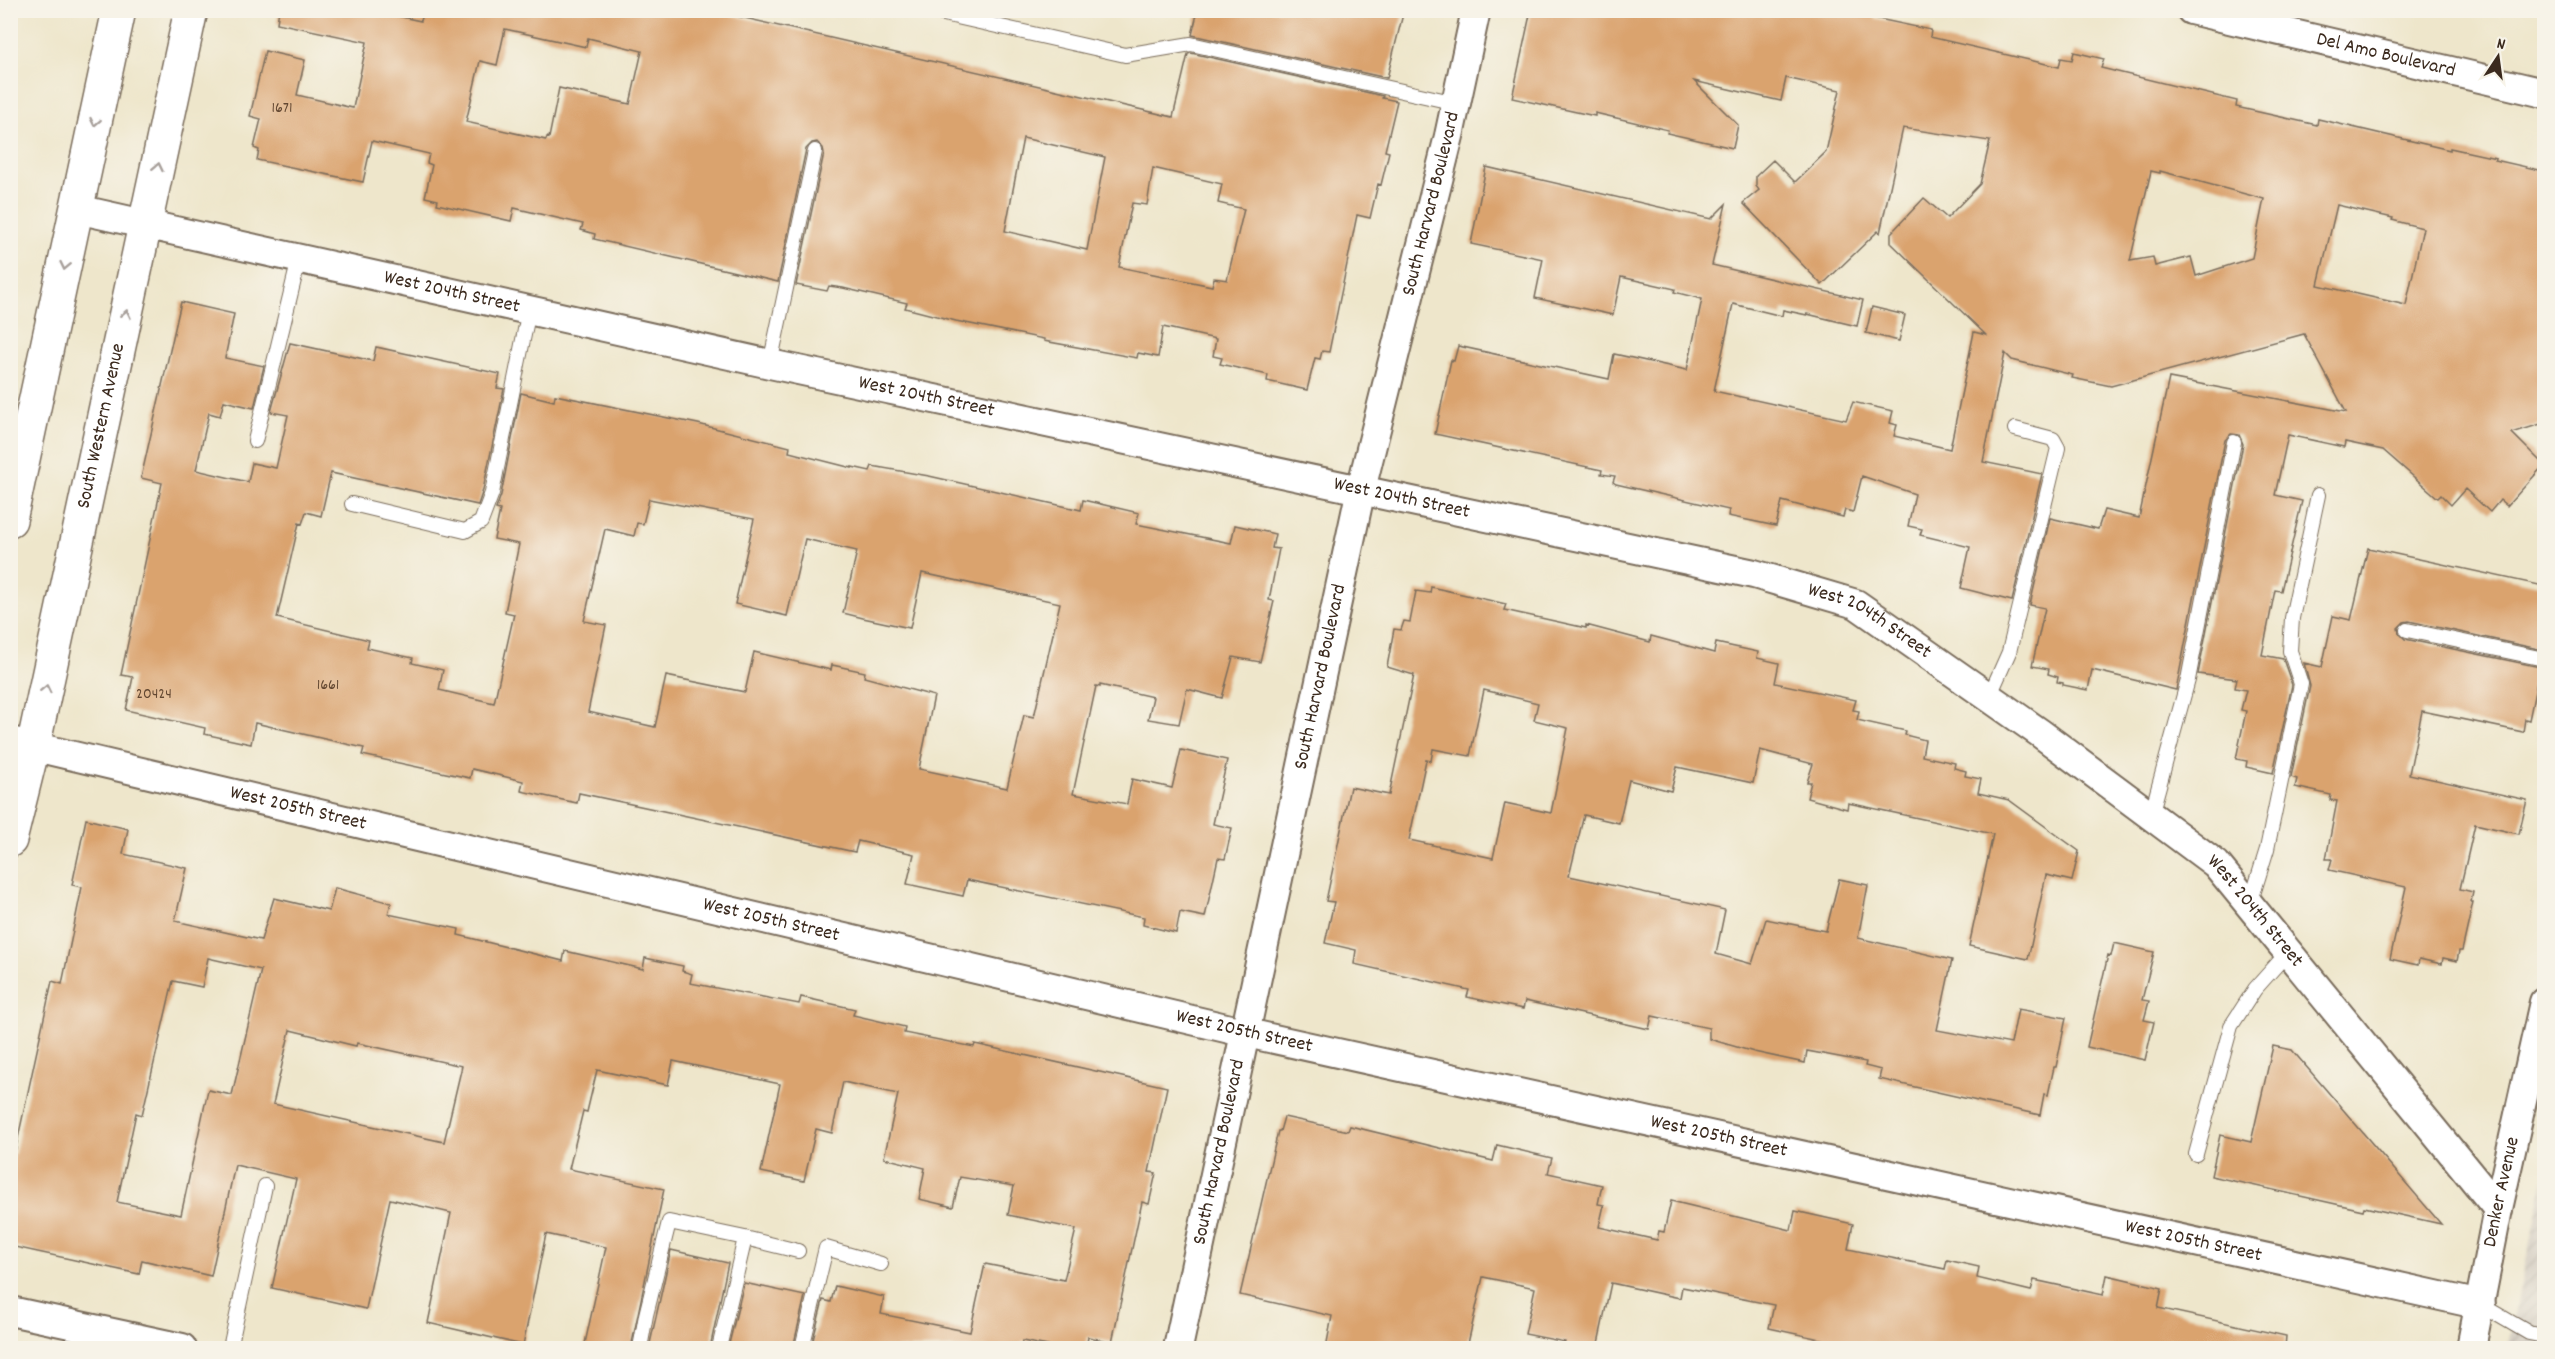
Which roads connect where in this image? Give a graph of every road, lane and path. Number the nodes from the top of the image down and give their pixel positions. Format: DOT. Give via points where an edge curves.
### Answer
graph roads {
  1 [pos="119,10"];
  2 [pos="191,10"];
  3 [pos="926,10"];
  4 [pos="1476,10"];
  5 [pos="2191,10"];
  6 [pos="2544,93"];
  7 [pos="1456,103"];
  8 [pos="815,151"];
  9 [pos="77,209"];
  10 [pos="146,224"];
  11 [pos="299,259"];
  12 [pos="530,310"];
  13 [pos="770,364"];
  14 [pos="2015,429"];
  15 [pos="255,441"];
  16 [pos="2234,442"];
  17 [pos="1361,489"];
  18 [pos="2318,495"];
  19 [pos="352,504"];
  20 [pos="10,520"];
  21 [pos="2408,630"];
  22 [pos="2544,659"];
  23 [pos="1989,697"];
  24 [pos="22,744"];
  25 [pos="2151,814"];
  26 [pos="10,840"];
  27 [pos="2250,904"];
  28 [pos="2289,951"];
  29 [pos="2544,1002"];
  30 [pos="1247,1033"];
  31 [pos="2537,1072"];
  32 [pos="2196,1154"];
  33 [pos="265,1186"];
  34 [pos="2498,1209"];
  35 [pos="745,1238"];
  36 [pos="798,1251"];
  37 [pos="881,1264"];
  38 [pos="2481,1305"];
  39 [pos="10,1311"];
  40 [pos="2544,1336"];
  41 [pos="182,1348"];
  42 [pos="230,1348"];
  43 [pos="640,1348"];
  44 [pos="719,1348"];
  45 [pos="802,1348"];
  46 [pos="1178,1348"];
  47 [pos="2471,1348"];
  1 -- 9 [label="main road, one-way"];
  10 -- 2 [label="main road, South Western Avenue, one-way"];
  3 -- 7 [label="lane" via="1125,55 1191,44"];
  4 -- 7 [label="street, South Harvard Boulevard"];
  5 -- 6 [label="street, Del Amo Boulevard"];
  7 -- 17 [label="street, South Harvard Boulevard"];
  8 -- 13 [label="lane"];
  9 -- 10 [label="street, West 204th Street"];
  9 -- 20 [label="main road, one-way"];
  10 -- 11 [label="street, West 204th Street"];
  24 -- 10 [label="main road, South Western Avenue, one-way"];
  11 -- 12 [label="street, West 204th Street"];
  11 -- 15 [label="lane"];
  12 -- 13 [label="street, West 204th Street"];
  12 -- 19 [label="lane" via="492,493 481,522 465,531"];
  13 -- 17 [label="street, West 204th Street"];
  14 -- 23 [label="lane" via="2053,439 2058,448 2009,652"];
  16 -- 25 [label="lane" via="2188,680"];
  17 -- 23 [label="street, West 204th Street" via="1754,574 1856,604"];
  17 -- 30 [label="street, South Harvard Boulevard"];
  18 -- 27 [label="lane" via="2292,618 2290,651 2301,684 2267,849"];
  21 -- 22 [label="lane"];
  23 -- 25 [label="street, West 204th Street"];
  24 -- 26 [label="main road, South Western Avenue"];
  24 -- 30 [label="street, West 205th Street"];
  25 -- 27 [label="street, West 204th Street" via="2216,864"];
  27 -- 28 [label="street, West 204th Street"];
  28 -- 32 [label="lane" via="2254,990 2231,1026"];
  28 -- 34 [label="street, West 204th Street"];
  29 -- 31 [label="street, Denker Avenue"];
  30 -- 38 [label="street, West 205th Street"];
  30 -- 46 [label="street, South Harvard Boulevard"];
  31 -- 34 [label="street, Denker Avenue"];
  33 -- 42 [label="lane"];
  34 -- 38 [label="street, Denker Avenue"];
  35 -- 36 [label="lane"];
  35 -- 43 [label="lane" via="669,1222"];
  35 -- 44 [label="lane"];
  37 -- 45 [label="lane" via="826,1248"];
  38 -- 40 [label="lane" via="2529,1333"];
  38 -- 47 [label="street, Denker Avenue"];
  39 -- 41 [label="street"];
}
